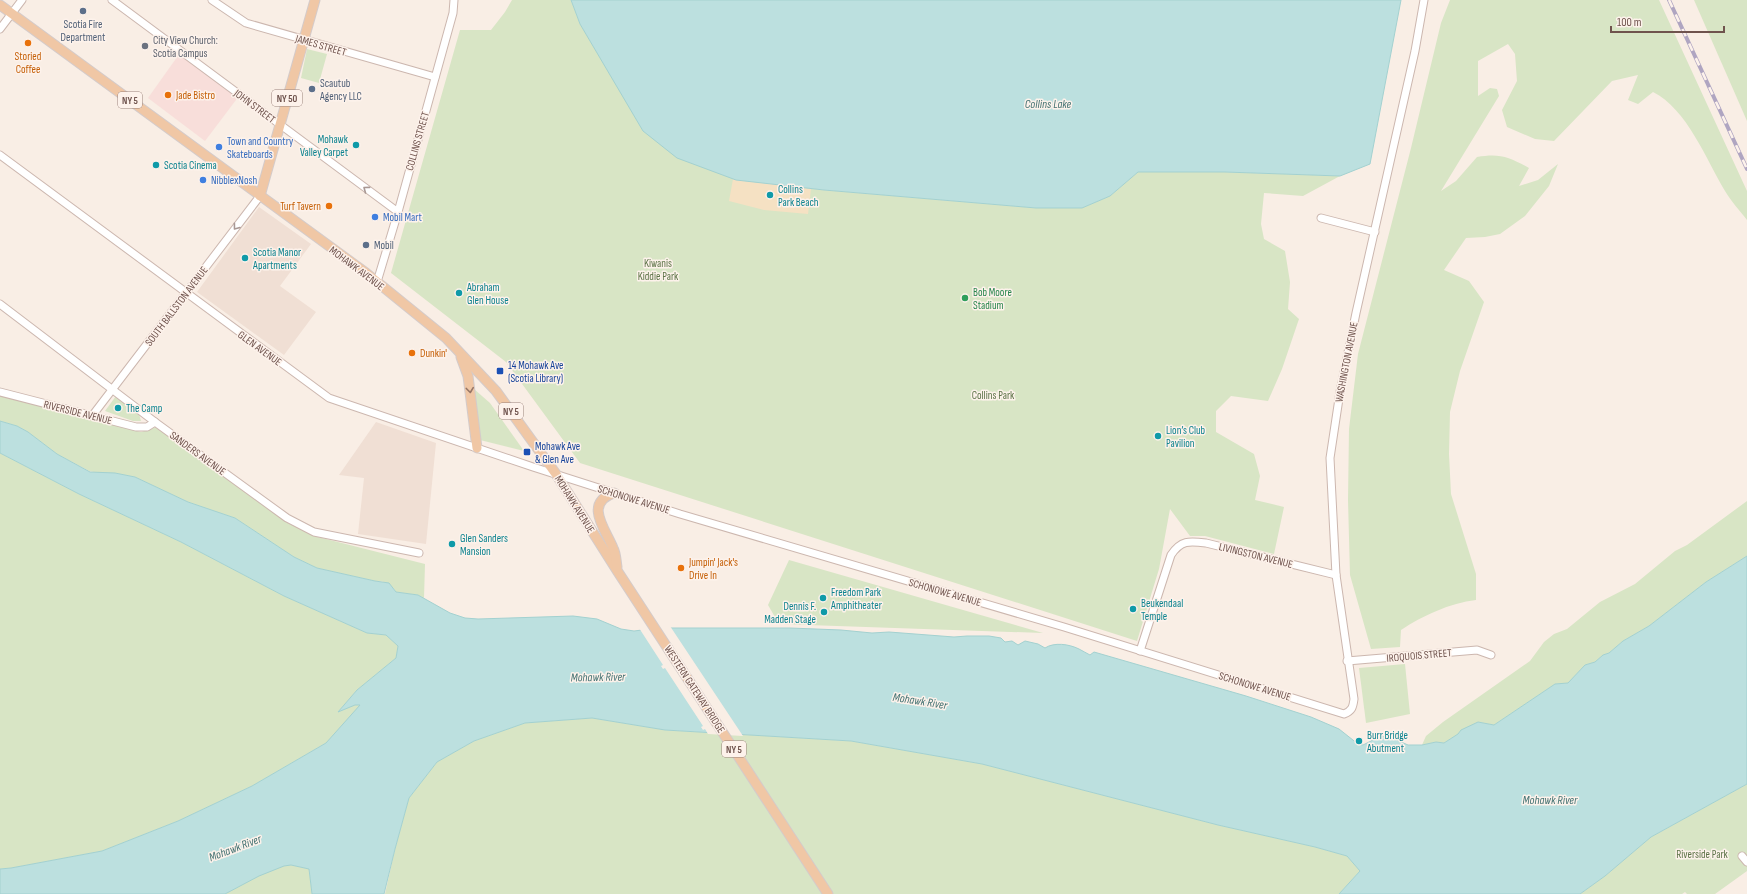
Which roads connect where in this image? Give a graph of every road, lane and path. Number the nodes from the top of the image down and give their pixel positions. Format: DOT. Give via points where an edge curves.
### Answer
graph roads {
  1 [pos="22,0"];
  2 [pos="112,0"];
  3 [pos="212,0"];
  4 [pos="315,0"];
  5 [pos="454,0"];
  6 [pos="1424,0"];
  7 [pos="0,5"];
  8 [pos="12,13"];
  9 [pos="0,29"];
  10 [pos="304,40"];
  11 [pos="435,77"];
  12 [pos="280,124"];
  13 [pos="0,154"];
  14 [pos="260,196"];
  15 [pos="398,212"];
  16 [pos="1321,218"];
  17 [pos="1374,232"];
  18 [pos="376,282"];
  19 [pos="186,293"];
  20 [pos="0,304"];
  21 [pos="459,352"];
  22 [pos="114,389"];
  23 [pos="0,392"];
  24 [pos="92,416"];
  25 [pos="155,422"];
  26 [pos="478,448"];
  27 [pos="556,474"];
  28 [pos="614,493"];
  29 [pos="419,553"];
  30 [pos="618,572"];
  31 [pos="1336,575"];
  32 [pos="639,604"];
  33 [pos="1140,651"];
  34 [pos="1491,655"];
  35 [pos="1347,661"];
  36 [pos="1333,711"];
  37 [pos="1742,856"];
  38 [pos="1747,862"];
  39 [pos="828,894"];
  1 -- 8 [label="street"];
  2 -- 12 [label="street, JOHN STREET"];
  3 -- 10 [label="street, JAMES STREET" via="246,23"];
  4 -- 10 [label="main road, NY 50"];
  5 -- 11 [label="street, COLLINS STREET" via="453,13"];
  6 -- 17 [label="street, WASHINGTON AVENUE"];
  7 -- 8 [label="main road, MOHAWK AVENUE / NY 5"];
  8 -- 9 [label="street"];
  8 -- 14 [label="main road, MOHAWK AVENUE / NY 5"];
  10 -- 11 [label="street, JAMES STREET"];
  10 -- 12 [label="main road, NY 50"];
  11 -- 15 [label="street, COLLINS STREET"];
  12 -- 14 [label="main road, NY 50"];
  15 -- 12 [label="street, JOHN STREET, one-way"];
  13 -- 19 [label="street, GLEN AVENUE"];
  14 -- 18 [label="main road, MOHAWK AVENUE / NY 5"];
  14 -- 19 [label="street, SOUTH BALLSTON AVENUE, one-way"];
  15 -- 18 [label="street, COLLINS STREET"];
  16 -- 17 [label="street"];
  17 -- 31 [label="street, WASHINGTON AVENUE" via="1340,392 1330,458"];
  18 -- 21 [label="main road, MOHAWK AVENUE / NY 5" via="446,338"];
  19 -- 22 [label="street, SOUTH BALLSTON AVENUE"];
  19 -- 26 [label="street, GLEN AVENUE" via="329,398"];
  20 -- 22 [label="street, SANDERS AVENUE"];
  21 -- 26 [label="main road, one-way" via="468,376"];
  21 -- 27 [label="main road, MOHAWK AVENUE / NY 5" via="496,391"];
  22 -- 24 [label="street, SOUTH BALLSTON AVENUE"];
  22 -- 25 [label="street, SANDERS AVENUE"];
  23 -- 24 [label="street, RIVERSIDE AVENUE"];
  24 -- 25 [label="street, RIVERSIDE AVENUE" via="136,427 147,427"];
  25 -- 29 [label="street, SANDERS AVENUE" via="287,518 314,532"];
  26 -- 27 [label="street, GLEN AVENUE"];
  27 -- 28 [label="street, SCHONOWE AVENUE"];
  27 -- 30 [label="main road, MOHAWK AVENUE / NY 5"];
  28 -- 30 [label="main road" via="607,495 598,508 602,529 614,548"];
  28 -- 33 [label="street, SCHONOWE AVENUE"];
  30 -- 32 [label="main road, MOHAWK AVENUE / NY 5"];
  31 -- 33 [label="street, LIVINGSTON AVENUE" via="1206,543 1188,541 1177,546 1171,555"];
  31 -- 35 [label="street, WASHINGTON AVENUE"];
  32 -- 39 [label="main road, WESTERN GATEWAY BRIDGE / NY 5"];
  33 -- 36 [label="street, SCHONOWE AVENUE"];
  34 -- 35 [label="street, IROQUOIS STREET" via="1478,650"];
  35 -- 36 [label="street, WASHINGTON AVENUE" via="1354,699 1353,708 1344,714"];
  37 -- 38 [label="street"];
}
